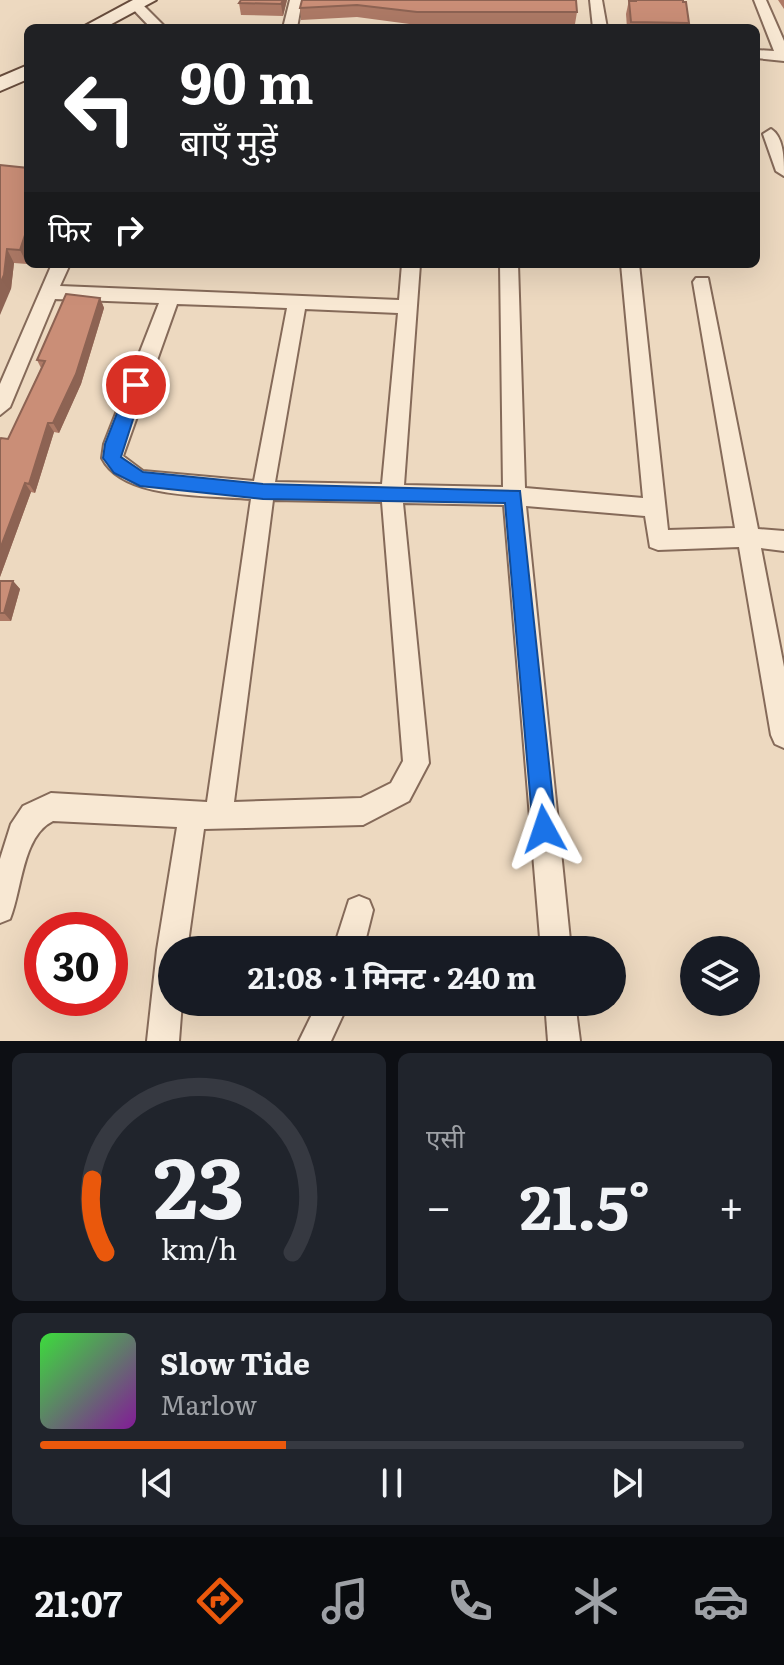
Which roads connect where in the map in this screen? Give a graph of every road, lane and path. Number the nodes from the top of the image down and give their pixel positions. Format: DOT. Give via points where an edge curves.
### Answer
graph roads {
  1 [pos="171,0"];
  2 [pos="296,0"];
  3 [pos="596,0"];
  4 [pos="760,0"];
  5 [pos="143,6"];
  6 [pos="100,24"];
  7 [pos="119,24"];
  8 [pos="156,24"];
  9 [pos="291,24"];
  10 [pos="599,24"];
  11 [pos="760,54"];
  12 [pos="784,55"];
  13 [pos="24,60"];
  14 [pos="0,72"];
  15 [pos="24,73"];
  16 [pos="0,85"];
  17 [pos="770,134"];
  18 [pos="784,171"];
  19 [pos="59,268"];
  20 [pos="411,268"];
  21 [pos="509,268"];
  22 [pos="630,268"];
  23 [pos="702,282"];
  24 [pos="48,292"];
  25 [pos="170,297"];
  26 [pos="297,302"];
  27 [pos="408,307"];
  28 [pos="0,407"];
  29 [pos="263,491"];
  30 [pos="392,496"];
  31 [pos="514,496"];
  32 [pos="655,508"];
  33 [pos="746,537"];
  34 [pos="784,541"];
  35 [pos="784,735"];
  36 [pos="206,815"];
  37 [pos="0,909"];
  38 [pos="359,910"];
  39 [pos="176,936"];
  40 [pos="352,936"];
  41 [pos="555,936"];
  42 [pos="166,1016"];
  43 [pos="327,1016"];
  44 [pos="561,1016"];
  45 [pos="163,1041"];
  46 [pos="315,1041"];
  47 [pos="564,1041"];
  1 -- 5 [label="street"];
  2 -- 9 [label="street"];
  3 -- 10 [label="street"];
  4 -- 12 [label="street"];
  5 -- 6 [label="street"];
  5 -- 7 [label="street"];
  5 -- 8 [label="street"];
  11 -- 12 [label="street"];
  13 -- 14 [label="street"];
  15 -- 16 [label="street"];
  17 -- 18 [label="street"];
  19 -- 24 [label="street"];
  20 -- 27 [label="street"];
  21 -- 31 [label="street"];
  22 -- 32 [label="street"];
  23 -- 33 [label="street"];
  24 -- 25 [label="street"];
  24 -- 28 [label="street"];
  25 -- 26 [label="street"];
  25 -- 29 [label="street" via="112,458 140,479"];
  26 -- 27 [label="street"];
  26 -- 29 [label="street"];
  27 -- 30 [label="street"];
  29 -- 30 [label="street"];
  29 -- 36 [label="street"];
  30 -- 31 [label="street"];
  30 -- 36 [label="street" via="416,763 400,792 363,811"];
  31 -- 32 [label="street"];
  31 -- 41 [label="street"];
  32 -- 33 [label="street" via="658,540"];
  33 -- 34 [label="street"];
  33 -- 35 [label="street"];
  36 -- 37 [label="street" via="51,807 33,816 21,834"];
  36 -- 39 [label="street"];
  38 -- 40 [label="street"];
  42 -- 45 [label="street"];
  43 -- 46 [label="street"];
  44 -- 47 [label="street"];
}
